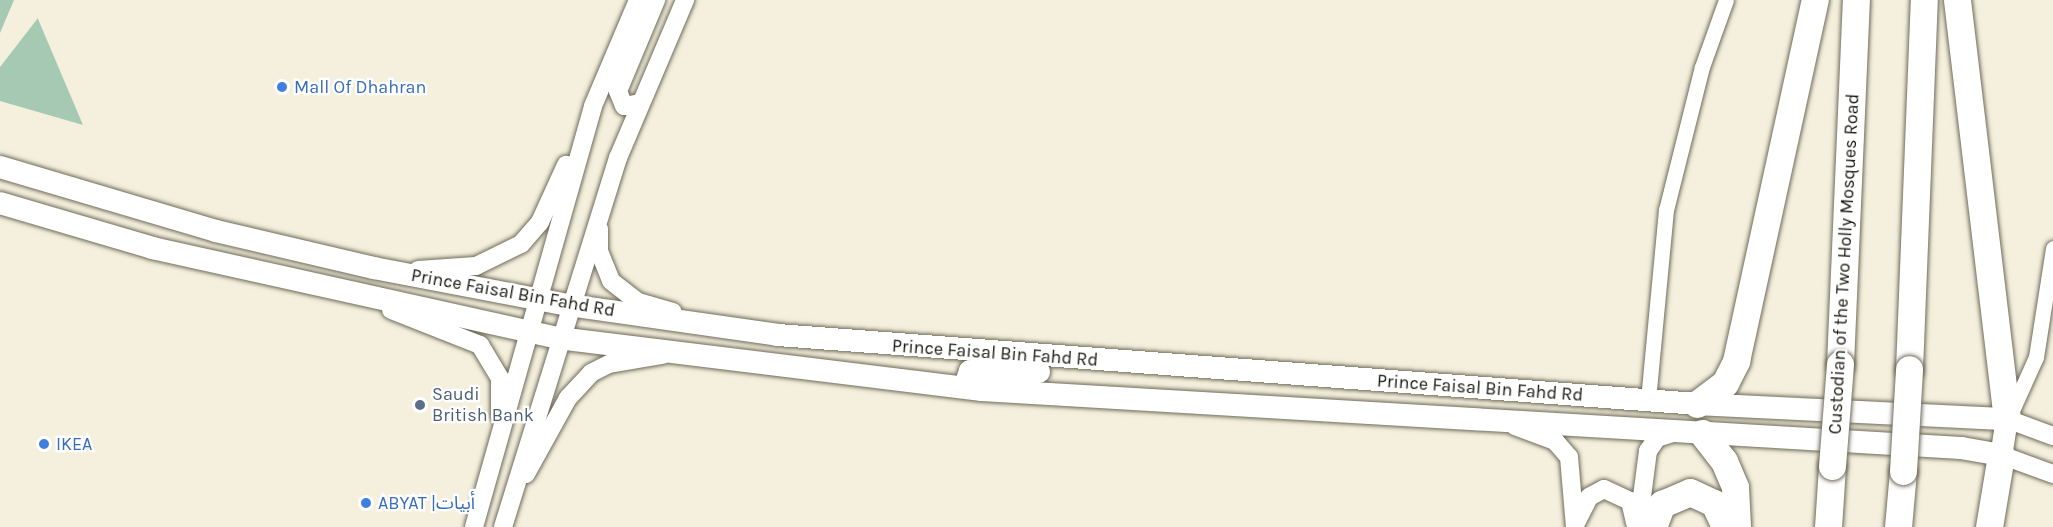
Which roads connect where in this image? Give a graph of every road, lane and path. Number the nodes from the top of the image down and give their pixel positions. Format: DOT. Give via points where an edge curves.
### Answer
graph roads {
  1 [pos="638,0"];
  2 [pos="656,0"];
  3 [pos="685,0"];
  4 [pos="1726,0"];
  5 [pos="1815,0"];
  6 [pos="1856,0"];
  7 [pos="1924,0"];
  8 [pos="1957,0"];
  9 [pos="640,103"];
  10 [pos="592,106"];
  11 [pos="0,167"];
  12 [pos="0,203"];
  13 [pos="599,212"];
  14 [pos="2053,248"];
  15 [pos="392,271"];
  16 [pos="350,295"];
  17 [pos="537,299"];
  18 [pos="568,305"];
  19 [pos="718,326"];
  20 [pos="529,332"];
  21 [pos="558,338"];
  22 [pos="678,353"];
  23 [pos="1223,369"];
  24 [pos="982,390"];
  25 [pos="1648,400"];
  26 [pos="1697,404"];
  27 [pos="2007,419"];
  28 [pos="1510,424"];
  29 [pos="1689,432"];
  30 [pos="2053,436"];
  31 [pos="500,438"];
  32 [pos="2001,455"];
  33 [pos="2053,474"];
  34 [pos="510,501"];
  35 [pos="1575,526"];
  36 [pos="474,527"];
  37 [pos="503,527"];
  38 [pos="1636,527"];
  39 [pos="1653,527"];
  40 [pos="1725,527"];
  41 [pos="1737,527"];
  42 [pos="1828,527"];
  43 [pos="1898,527"];
  44 [pos="1989,527"];
  1 -- 10 [label="street"];
  2 -- 9 [label="street" via="618,91 624,106"];
  3 -- 9 [label="street"];
  4 -- 25 [label="street" via="1702,67 1666,210"];
  5 -- 26 [label="highway" via="1736,361 1725,383"];
  6 -- 42 [label="highway, Custodian of the Two Holly Mosques Road, bridge" via="1840,364"];
  7 -- 43 [label="highway, bridge" via="1909,369"];
  8 -- 27 [label="highway"];
  9 -- 13 [label="street"];
  10 -- 15 [label="street" via="540,222 521,244 476,266"];
  10 -- 17 [label="street"];
  11 -- 15 [label="main road, Prince Faisal Bin Fahd Rd" via="216,231"];
  12 -- 16 [label="main road, Prince Faisal Bin Fahd Rd" via="153,248"];
  13 -- 18 [label="street"];
  13 -- 19 [label="street" via="598,251 611,280 638,302"];
  14 -- 27 [label="street" via="2042,289 2036,357"];
  15 -- 17 [label="main road, Prince Faisal Bin Fahd Rd"];
  16 -- 20 [label="main road, Prince Faisal Bin Fahd Rd"];
  16 -- 31 [label="street" via="480,345 500,378"];
  17 -- 18 [label="main road, Prince Faisal Bin Fahd Rd"];
  17 -- 20 [label="street"];
  18 -- 19 [label="main road, Prince Faisal Bin Fahd Rd"];
  18 -- 21 [label="street"];
  19 -- 23 [label="main road, Prince Faisal Bin Fahd Rd" via="973,353"];
  20 -- 21 [label="main road, Prince Faisal Bin Fahd Rd"];
  20 -- 31 [label="street"];
  21 -- 22 [label="main road, Prince Faisal Bin Fahd Rd"];
  21 -- 34 [label="street"];
  22 -- 24 [label="main road, Prince Faisal Bin Fahd Rd"];
  22 -- 34 [label="street" via="609,364 591,373 568,398"];
  23 -- 24 [label="main road" via="1115,375 970,371 967,380"];
  23 -- 25 [label="main road, Prince Faisal Bin Fahd Rd"];
  24 -- 28 [label="main road, Prince Faisal Bin Fahd Rd"];
  25 -- 26 [label="main road, Prince Faisal Bin Fahd Rd"];
  26 -- 27 [label="main road, Prince Faisal Bin Fahd Rd"];
  27 -- 30 [label="street"];
  27 -- 32 [label="main road"];
  28 -- 29 [label="main road, Prince Faisal Bin Fahd Rd"];
  28 -- 35 [label="street" via="1564,449 1572,467"];
  29 -- 32 [label="main road, Prince Faisal Bin Fahd Rd" via="1961,448"];
  29 -- 38 [label="street" via="1657,438 1648,451"];
  29 -- 41 [label="highway" via="1724,461 1735,488"];
  31 -- 36 [label="street"];
  32 -- 33 [label="street"];
  32 -- 44 [label="highway"];
  34 -- 37 [label="street"];
  35 -- 38 [label="street" via="1583,504 1604,489 1630,501"];
  39 -- 40 [label="highway" via="1662,504 1690,492 1714,504"];
}
